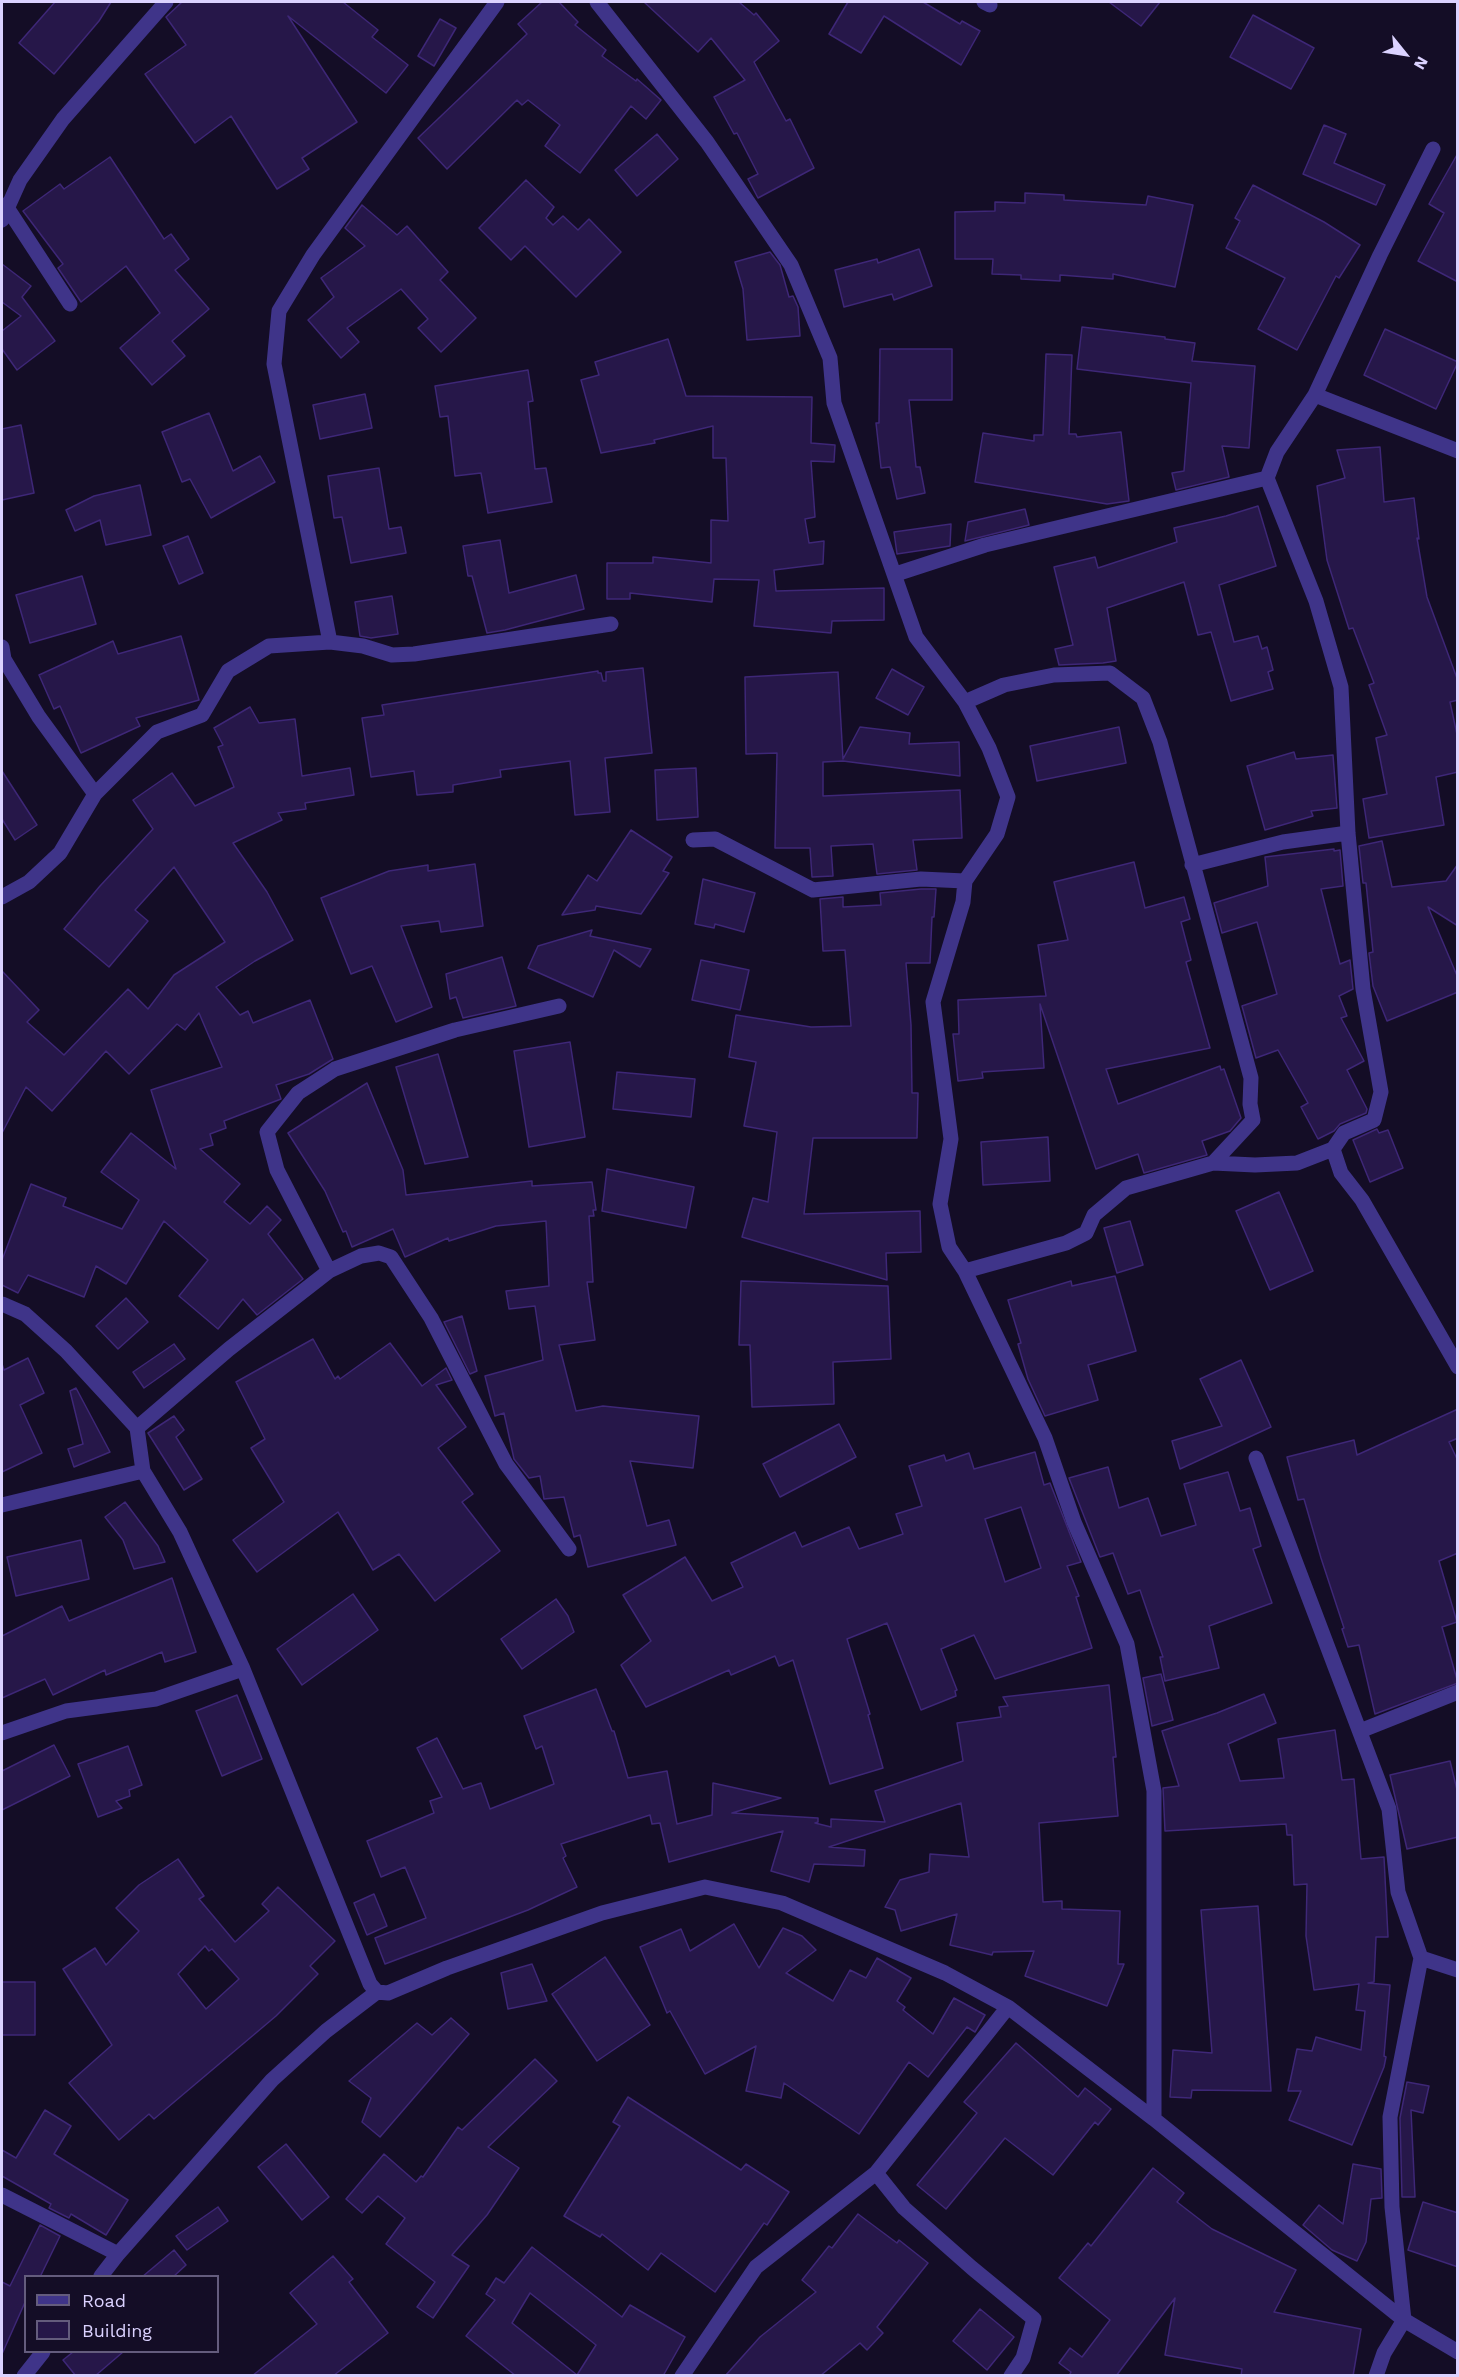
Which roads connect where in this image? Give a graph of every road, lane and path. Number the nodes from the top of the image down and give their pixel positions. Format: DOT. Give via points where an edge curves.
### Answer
graph roads {
  1 [pos="166,2"];
  2 [pos="497,2"];
  3 [pos="597,2"];
  4 [pos="1432,149"];
  5 [pos="4,211"];
  6 [pos="70,304"];
  7 [pos="1315,394"];
  8 [pos="1458,451"];
  9 [pos="1267,478"];
  10 [pos="896,574"];
  11 [pos="610,624"];
  12 [pos="330,642"];
  13 [pos="2,647"];
  14 [pos="965,702"];
  15 [pos="96,794"];
  16 [pos="1348,833"];
  17 [pos="693,840"];
  18 [pos="1192,865"];
  19 [pos="965,880"];
  20 [pos="2,897"];
  21 [pos="559,1006"];
  22 [pos="1334,1149"];
  23 [pos="1214,1162"];
  24 [pos="329,1271"];
  25 [pos="965,1271"];
  26 [pos="2,1304"];
  27 [pos="1458,1367"];
  28 [pos="137,1428"];
  29 [pos="1256,1458"];
  30 [pos="143,1471"];
  31 [pos="2,1505"];
  32 [pos="569,1549"];
  33 [pos="243,1669"];
  34 [pos="1458,1692"];
  35 [pos="1360,1731"];
  36 [pos="2,1732"];
  37 [pos="1421,1958"];
  38 [pos="1458,1970"];
  39 [pos="377,1992"];
  40 [pos="1008,2007"];
  41 [pos="1154,2119"];
  42 [pos="876,2173"];
  43 [pos="2,2195"];
  44 [pos="118,2254"];
  45 [pos="102,2275"];
  46 [pos="1404,2320"];
  47 [pos="1458,2352"];
  48 [pos="42,2353"];
  49 [pos="24,2376"];
  50 [pos="682,2376"];
  51 [pos="1011,2376"];
  52 [pos="1376,2376"];
  1 -- 5 [label="street" via="63,119 20,180"];
  2 -- 12 [label="street" via="313,255 279,311 274,364"];
  3 -- 10 [label="street" via="707,142 791,265 830,358 834,403"];
  4 -- 7 [label="street"];
  5 -- 6 [label="street"];
  7 -- 8 [label="street"];
  7 -- 9 [label="street" via="1277,452"];
  9 -- 10 [label="street" via="986,545"];
  9 -- 16 [label="street" via="1316,601 1341,687"];
  10 -- 14 [label="street" via="916,637"];
  11 -- 12 [label="street" via="414,654 392,655"];
  12 -- 15 [label="street" via="269,646 228,671 202,716 157,732"];
  13 -- 15 [label="street" via="4,659 39,717"];
  14 -- 18 [label="street" via="1004,684 1054,675 1110,673 1143,698 1160,742"];
  14 -- 19 [label="street" via="1008,797 997,834"];
  15 -- 20 [label="street" via="60,853 29,882"];
  16 -- 18 [label="street" via="1283,842"];
  16 -- 22 [label="street" via="1363,989 1382,1092 1374,1120 1344,1133"];
  17 -- 19 [label="street" via="715,839 813,890 921,879"];
  18 -- 23 [label="street" via="1251,1078 1252,1120"];
  19 -- 25 [label="street" via="963,902 933,1002 951,1139 940,1204 949,1247"];
  21 -- 24 [label="street" via="455,1030 346,1065 298,1093 267,1132 277,1170"];
  22 -- 23 [label="street" via="1297,1162"];
  22 -- 27 [label="street" via="1341,1173 1362,1200"];
  23 -- 25 [label="street" via="1126,1188 1094,1215 1086,1233 1066,1243"];
  24 -- 28 [label="street"];
  24 -- 32 [label="street" via="361,1256 379,1253 391,1257 430,1318 506,1464"];
  25 -- 41 [label="street" via="1045,1438 1074,1522 1127,1644 1154,1791"];
  26 -- 28 [label="street" via="25,1314"];
  28 -- 30 [label="street"];
  29 -- 35 [label="street"];
  30 -- 31 [label="street"];
  30 -- 33 [label="street" via="180,1532"];
  33 -- 36 [label="street" via="156,1699 66,1712"];
  33 -- 39 [label="street" via="357,1953"];
  34 -- 35 [label="street"];
  35 -- 37 [label="street" via="1389,1809 1398,1892"];
  37 -- 38 [label="street"];
  37 -- 46 [label="street" via="1390,2117 1392,2207"];
  39 -- 40 [label="street" via="388,1993 602,1913 705,1887 782,1903 945,1973"];
  39 -- 44 [label="street" via="272,2080"];
  40 -- 41 [label="street"];
  40 -- 42 [label="street"];
  41 -- 46 [label="street"];
  42 -- 50 [label="street" via="756,2267"];
  42 -- 51 [label="street" via="904,2208 1034,2319 1023,2358"];
  43 -- 44 [label="street"];
  44 -- 45 [label="street"];
  46 -- 47 [label="street"];
  46 -- 52 [label="street" via="1384,2353"];
  48 -- 49 [label="street"];
}
